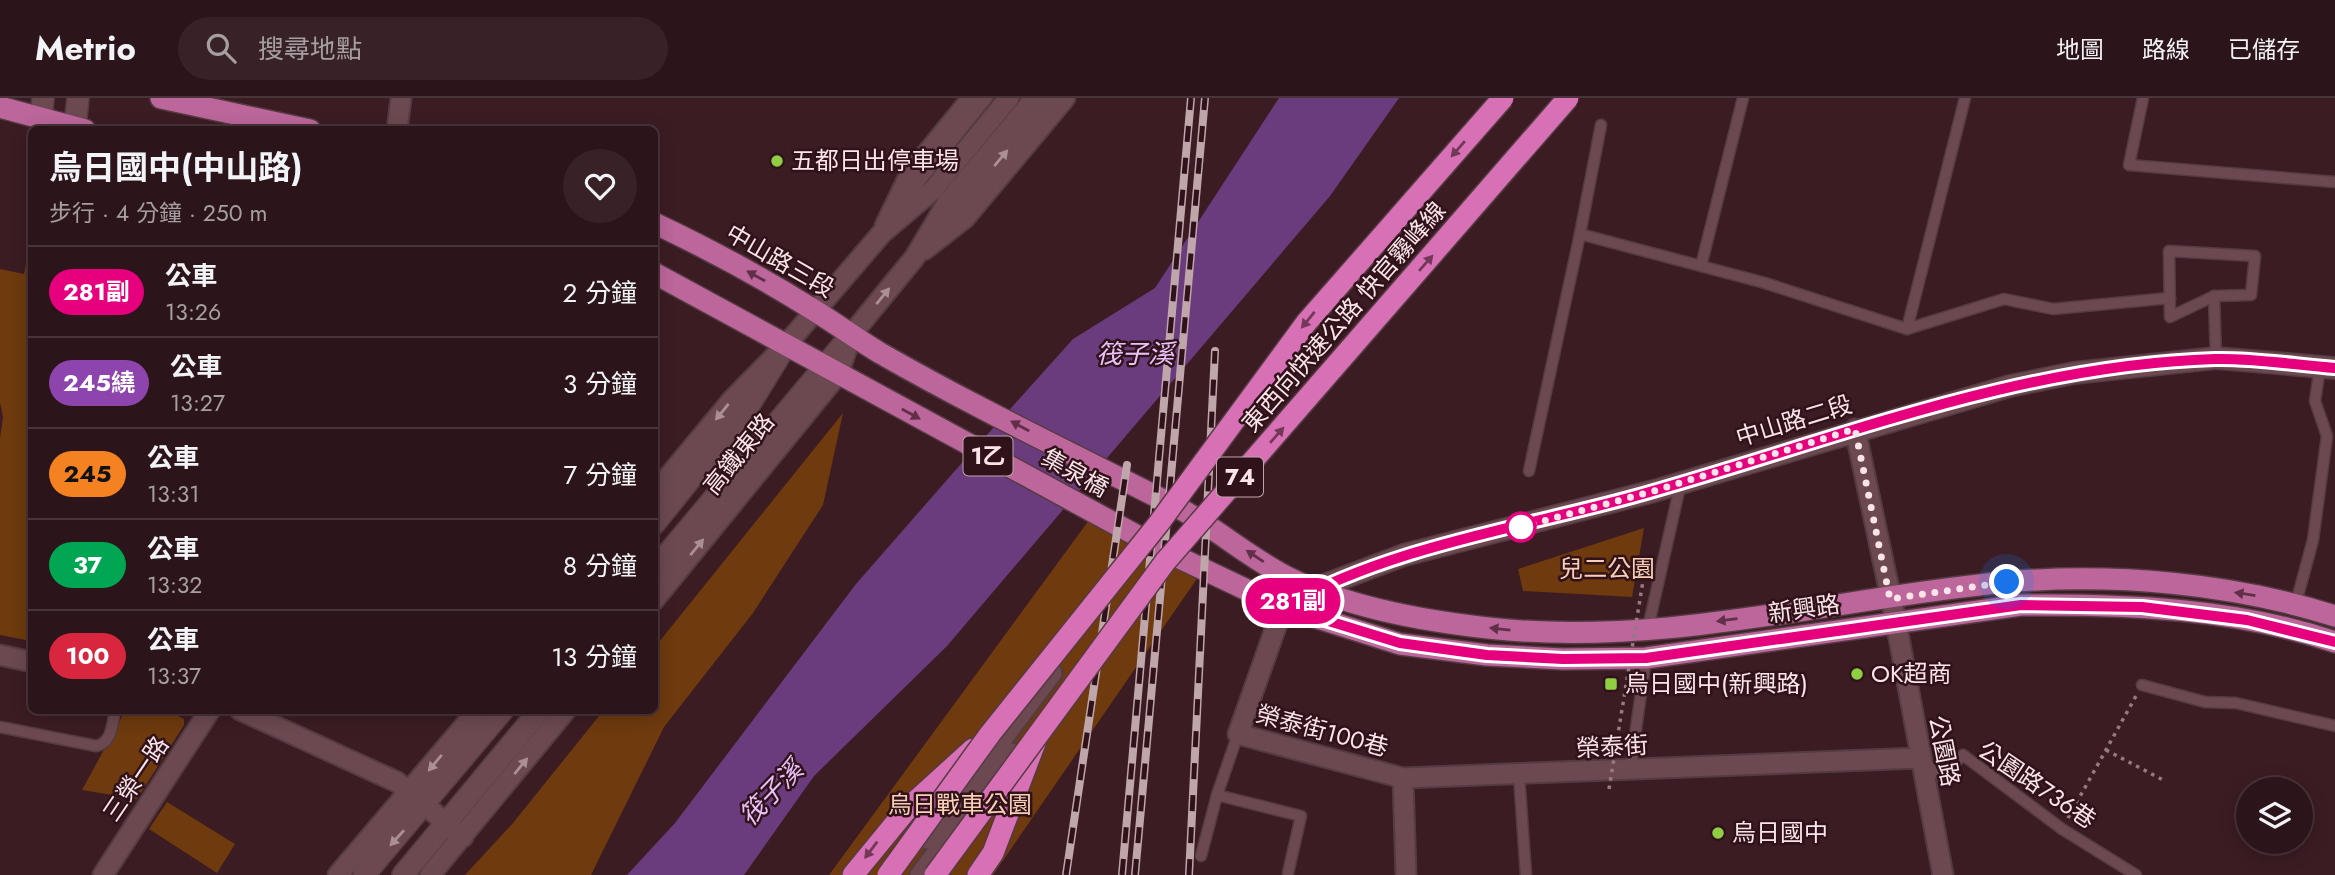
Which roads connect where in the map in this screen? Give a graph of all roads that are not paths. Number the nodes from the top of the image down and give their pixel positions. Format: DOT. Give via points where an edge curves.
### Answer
graph roads {
  1 [pos="78,98"];
  2 [pos="161,98"];
  3 [pos="401,98"];
  4 [pos="972,98"];
  5 [pos="987,98"];
  6 [pos="1009,98"];
  7 [pos="1034,98"];
  8 [pos="1051,98"];
  9 [pos="1065,98"];
  10 [pos="1503,98"];
  11 [pos="1568,98"];
  12 [pos="1743,98"];
  13 [pos="1965,98"];
  14 [pos="2143,98"];
  15 [pos="0,107"];
  16 [pos="42,108"];
  17 [pos="1601,125"];
  18 [pos="76,126"];
  19 [pos="80,126"];
  20 [pos="291,126"];
  21 [pos="398,126"];
  22 [pos="2335,182"];
  23 [pos="658,225"];
  24 [pos="881,233"];
  25 [pos="1580,234"];
  26 [pos="915,257"];
  27 [pos="1701,266"];
  28 [pos="658,275"];
  29 [pos="2214,296"];
  30 [pos="2169,298"];
  31 [pos="815,311"];
  32 [pos="1907,330"];
  33 [pos="852,334"];
  34 [pos="786,345"];
  35 [pos="877,350"];
  36 [pos="2216,359"];
  37 [pos="2328,368"];
  38 [pos="838,374"];
  39 [pos="1855,429"];
  40 [pos="1530,471"];
  41 [pos="1681,482"];
  42 [pos="658,489"];
  43 [pos="658,519"];
  44 [pos="1158,548"];
  45 [pos="658,566"];
  46 [pos="1314,589"];
  47 [pos="658,595"];
  48 [pos="1890,599"];
  49 [pos="2296,603"];
  50 [pos="1283,607"];
  51 [pos="2335,616"];
  52 [pos="1896,622"];
  53 [pos="1648,630"];
  54 [pos="2335,642"];
  55 [pos="0,656"];
  56 [pos="1646,658"];
  57 [pos="28,661"];
  58 [pos="2142,685"];
  59 [pos="114,714"];
  60 [pos="207,714"];
  61 [pos="249,714"];
  62 [pos="475,714"];
  63 [pos="499,714"];
  64 [pos="537,714"];
  65 [pos="562,714"];
  66 [pos="2335,726"];
  67 [pos="0,727"];
  68 [pos="990,734"];
  69 [pos="1238,734"];
  70 [pos="1037,740"];
  71 [pos="1919,758"];
  72 [pos="1630,771"];
  73 [pos="1519,775"];
  74 [pos="1403,778"];
  75 [pos="1217,795"];
  76 [pos="418,799"];
  77 [pos="455,830"];
  78 [pos="1201,856"];
  79 [pos="1288,873"];
  80 [pos="103,875"];
  81 [pos="338,875"];
  82 [pos="364,875"];
  83 [pos="402,875"];
  84 [pos="430,875"];
  85 [pos="853,875"];
  86 [pos="888,875"];
  87 [pos="900,875"];
  88 [pos="920,875"];
  89 [pos="935,875"];
  90 [pos="978,875"];
  91 [pos="1406,875"];
  92 [pos="1526,875"];
  93 [pos="1943,875"];
  94 [pos="2136,875"];
  1 -- 19 [label="street"];
  2 -- 20 [label="main road"];
  3 -- 21 [label="street"];
  4 -- 24 [label="street, 高鐵東路" via="910,174"];
  5 -- 24 [label="lane"];
  6 -- 24 [label="street, 高鐵東路" via="933,190"];
  7 -- 26 [label="street, 高鐵東路" via="947,203"];
  26 -- 8 [label="lane, one-way"];
  9 -- 26 [label="street, 高鐵東路" via="965,218"];
  10 -- 68 [label="highway, 東西向快速公路 快官霧峰線 / 74, one-way, bridge" via="1306,323 1159,523"];
  70 -- 11 [label="highway, 東西向快速公路 快官霧峰線 / 74, one-way, bridge" via="1165,562"];
  12 -- 27 [label="lane"];
  13 -- 32 [label="lane"];
  14 -- 22 [label="lane" via="2129,165"];
  15 -- 16 [label="main road"];
  16 -- 18 [label="main road"];
  17 -- 25 [label="lane"];
  31 -- 23 [label="main road, 中山路三段 / 1乙, one-way"];
  24 -- 31 [label="street, 高鐵東路"];
  25 -- 27 [label="lane"];
  25 -- 40 [label="lane"];
  33 -- 26 [label="street, 高鐵東路, one-way"];
  27 -- 32 [label="lane"];
  28 -- 34 [label="main road, 1乙"];
  29 -- 30 [label="lane" via="2170,317"];
  29 -- 30 [label="lane" via="2251,295 2255,256 2169,251"];
  29 -- 36 [label="lane"];
  30 -- 32 [label="lane" via="2053,309 2004,299"];
  31 -- 33 [label="main road, 中山路三段 / 1乙"];
  31 -- 34 [label="street, 高鐵東路"];
  33 -- 35 [label="main road, 中山路三段 / 1乙"];
  33 -- 38 [label="street, 高鐵東路"];
  34 -- 38 [label="main road, 1乙"];
  34 -- 42 [label="street, 高鐵東路, one-way" via="732,400"];
  34 -- 43 [label="street, 高鐵東路" via="746,410"];
  46 -- 35 [label="main road, 集泉橋 / 1乙, one-way" via="1285,576 1202,520"];
  36 -- 37 [label="street, 中山路二段"];
  36 -- 39 [label="street, 中山路二段" via="2061,375"];
  37 -- 49 [label="lane" via="2315,401 2327,436 2313,540"];
  38 -- 44 [label="main road, 集泉橋 / 1乙, one-way"];
  38 -- 45 [label="street, 高鐵東路"];
  47 -- 38 [label="street, 高鐵東路, one-way"];
  39 -- 41 [label="street, 中山路二段"];
  39 -- 48 [label="street, 公園路"];
  41 -- 46 [label="street, 中山路二段" via="1404,555"];
  41 -- 53 [label="lane"];
  44 -- 50 [label="main road, 1乙"];
  44 -- 87 [label="street"];
  44 -- 88 [label="street"];
  46 -- 50 [label="street, 中山路二段"];
  53 -- 46 [label="main road, 新興路 / 1乙, one-way" via="1548,633 1493,629 1392,612"];
  49 -- 48 [label="main road, 新興路 / 1乙, one-way" via="2153,582 2075,580 2007,582"];
  48 -- 52 [label="street, 公園路"];
  48 -- 53 [label="main road, 新興路 / 1乙, one-way"];
  49 -- 51 [label="main road, 新興路 / 1乙"];
  50 -- 56 [label="main road, 新興路 / 1乙" via="1400,643 1487,655"];
  50 -- 69 [label="street, 榮泰街100巷"];
  52 -- 54 [label="main road, 新興路 / 1乙" via="2021,605 2130,606 2247,620"];
  52 -- 56 [label="main road, 新興路 / 1乙"];
  52 -- 71 [label="street, 公園路"];
  55 -- 57 [label="street"];
  56 -- 72 [label="lane"];
  58 -- 66 [label="lane" via="2205,702 2236,703"];
  59 -- 67 [label="lane" via="109,738 96,746"];
  60 -- 80 [label="street, 三榮一路"];
  61 -- 76 [label="street" via="397,782"];
  62 -- 76 [label="street, one-way"];
  63 -- 76 [label="street"];
  64 -- 77 [label="street"];
  77 -- 65 [label="street, one-way"];
  68 -- 85 [label="highway, 74, one-way, bridge" via="908,808"];
  68 -- 86 [label="highway, 東西向快速公路 快官霧峰線 / 74, bridge"];
  69 -- 74 [label="street, 榮泰街100巷"];
  69 -- 75 [label="lane"];
  70 -- 89 [label="highway, 東西向快速公路 快官霧峰線 / 74, bridge"];
  70 -- 90 [label="highway, 74" via="993,853"];
  71 -- 72 [label="street, 榮泰街"];
  71 -- 93 [label="street, 公園路"];
  71 -- 94 [label="lane, 公園路736巷" via="1941,776 1963,755 2062,829"];
  72 -- 73 [label="street, 榮泰街"];
  73 -- 74 [label="street, 榮泰街"];
  73 -- 92 [label="lane"];
  74 -- 91 [label="street"];
  75 -- 78 [label="lane"];
  75 -- 79 [label="lane" via="1301,816"];
  76 -- 77 [label="street"];
  76 -- 81 [label="street"];
  76 -- 82 [label="street, one-way"];
  77 -- 83 [label="street"];
  77 -- 84 [label="street"];
}
